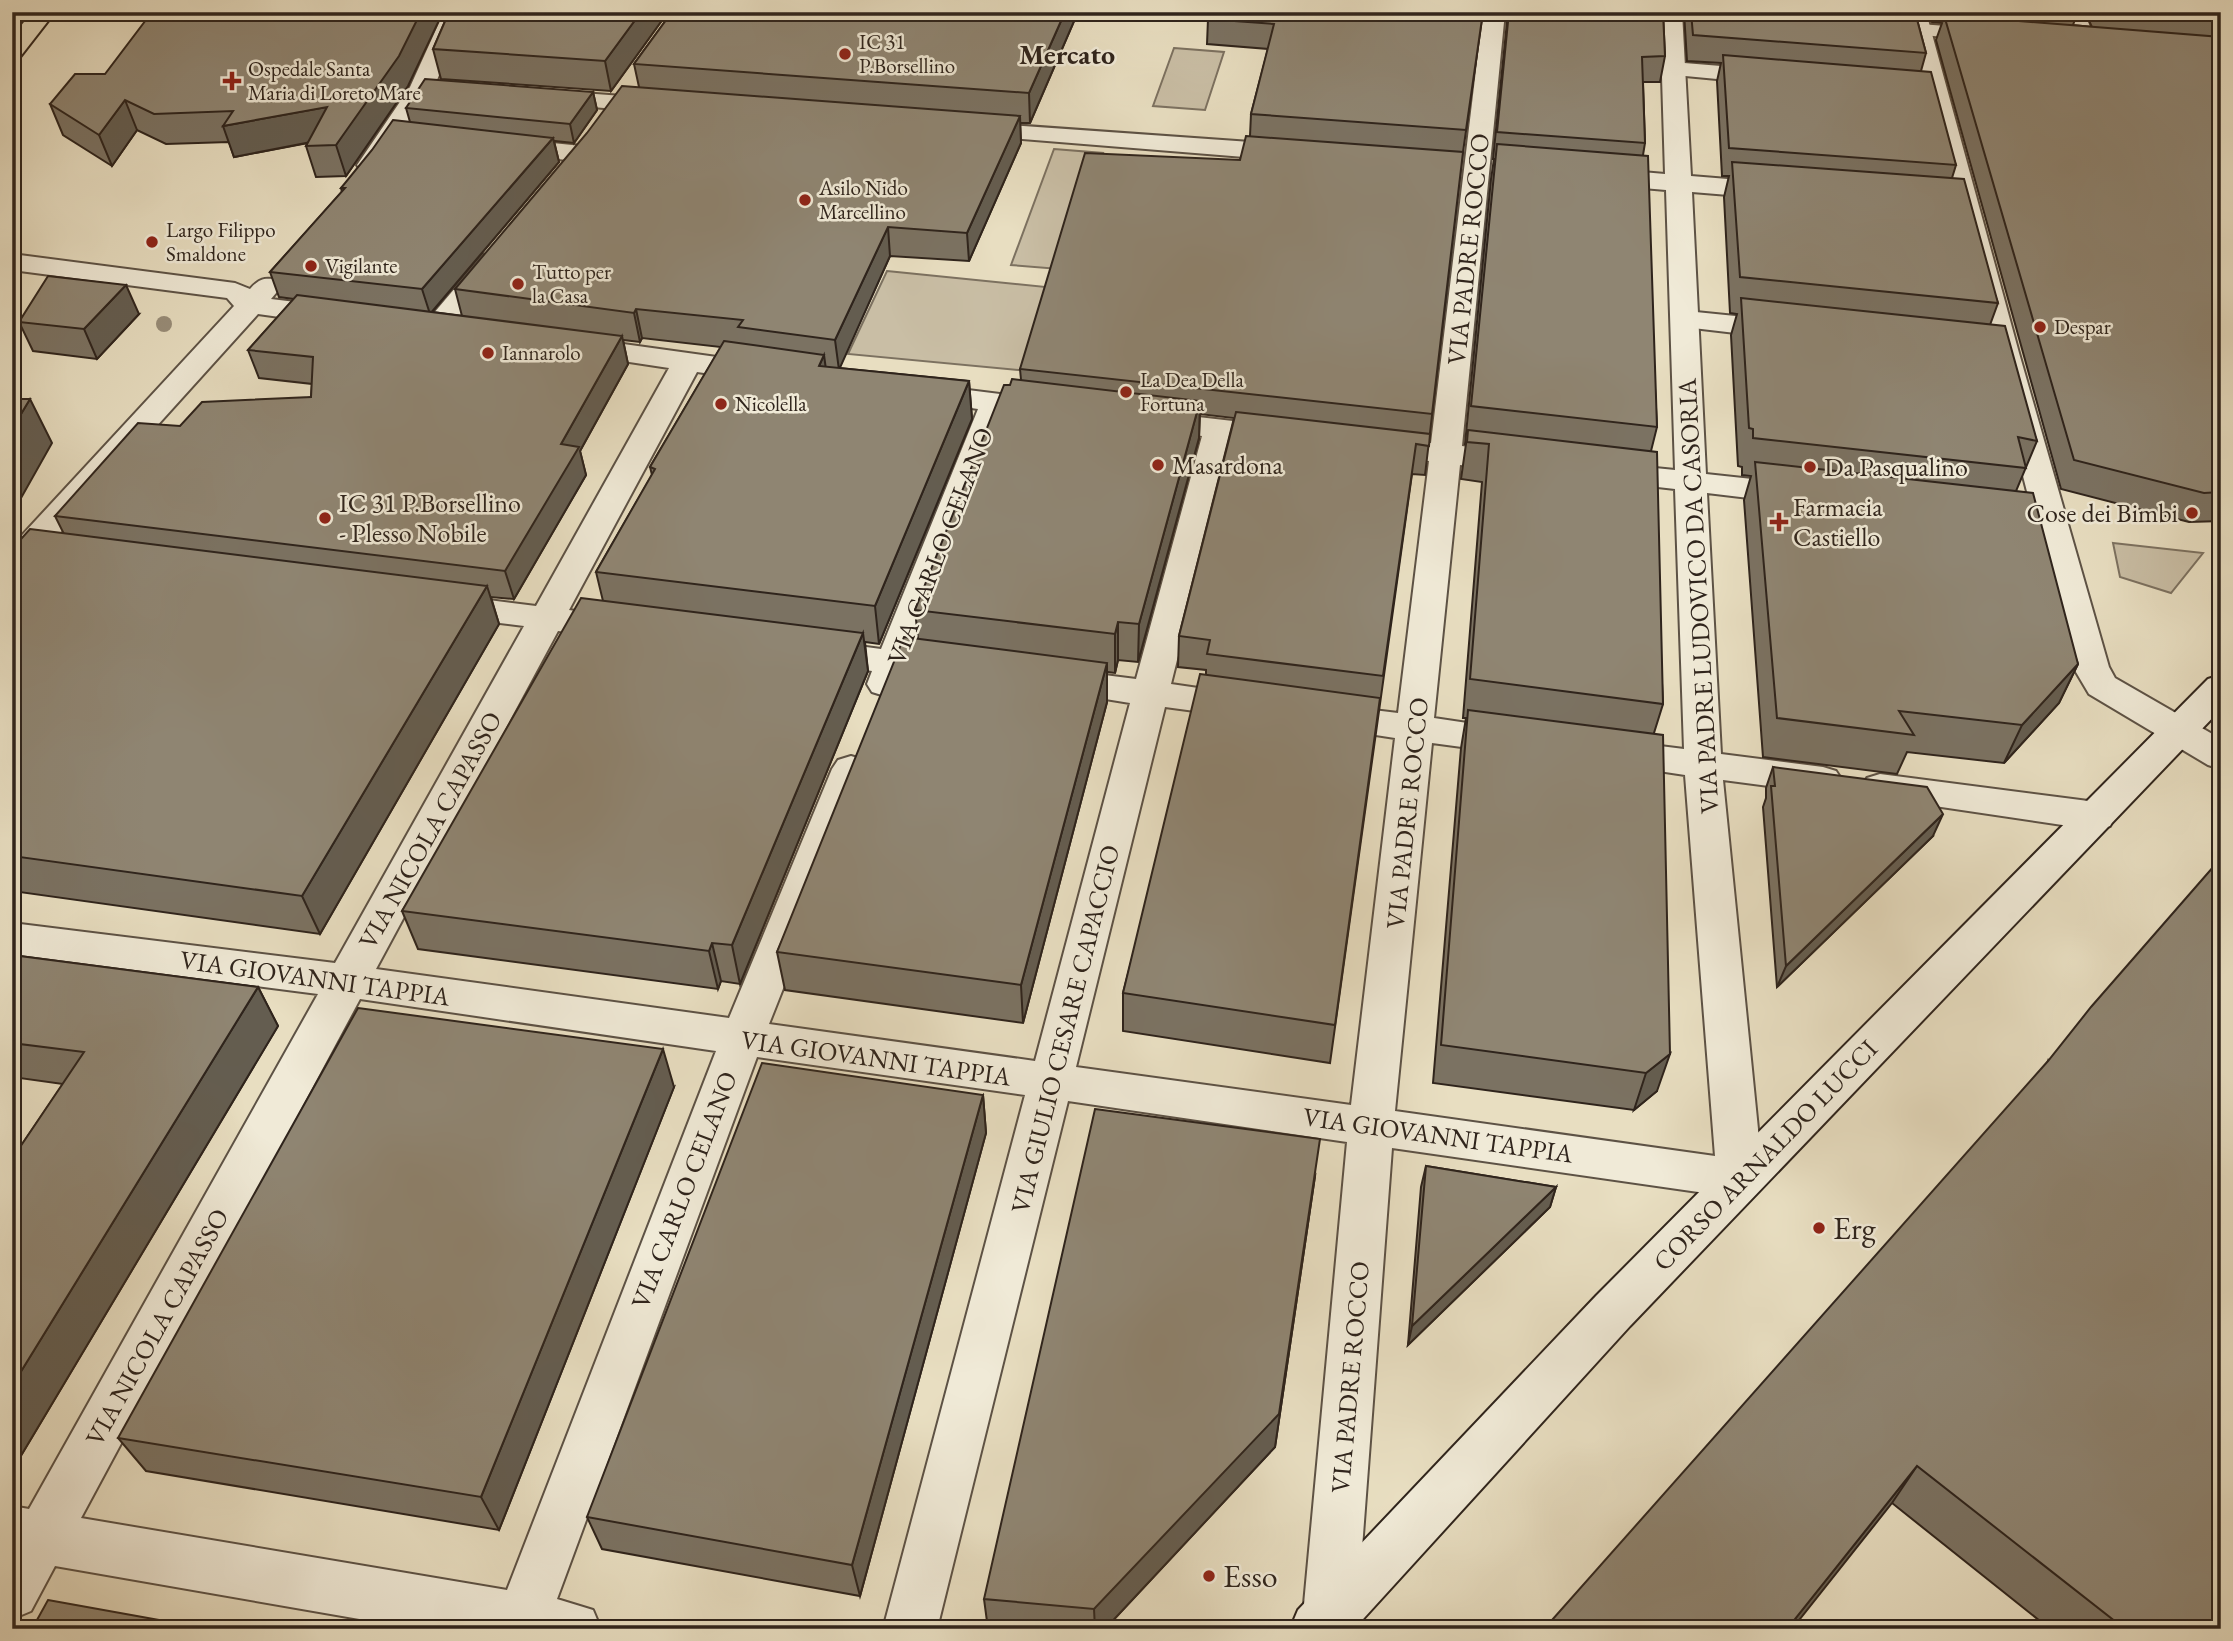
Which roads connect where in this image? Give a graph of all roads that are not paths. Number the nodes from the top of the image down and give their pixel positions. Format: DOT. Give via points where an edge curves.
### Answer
graph roads {
  1 [pos="44,12"];
  2 [pos="454,12"];
  3 [pos="1494,12"];
  4 [pos="1671,12"];
  5 [pos="2074,12"];
  6 [pos="1918,21"];
  7 [pos="2009,37"];
  8 [pos="2061,41"];
  9 [pos="2087,44"];
  10 [pos="2113,46"];
  11 [pos="12,52"];
  12 [pos="1672,69"];
  13 [pos="1799,79"];
  14 [pos="636,80"];
  15 [pos="422,87"];
  16 [pos="1905,87"];
  17 [pos="449,89"];
  18 [pos="1936,90"];
  19 [pos="515,94"];
  20 [pos="690,108"];
  21 [pos="939,127"];
  22 [pos="602,129"];
  23 [pos="391,134"];
  24 [pos="418,137"];
  25 [pos="486,144"];
  26 [pos="1325,155"];
  27 [pos="565,174"];
  28 [pos="1569,174"];
  29 [pos="1679,184"];
  30 [pos="353,187"];
  31 [pos="1804,193"];
  32 [pos="506,245"];
  33 [pos="12,262"];
  34 [pos="286,265"];
  35 [pos="250,305"];
  36 [pos="363,318"];
  37 [pos="1686,320"];
  38 [pos="439,327"];
  39 [pos="1819,334"];
  40 [pos="549,342"];
  41 [pos="687,363"];
  42 [pos="795,377"];
  43 [pos="889,389"];
  44 [pos="996,403"];
  45 [pos="1075,412"];
  46 [pos="1115,416"];
  47 [pos="1219,428"];
  48 [pos="1312,439"];
  49 [pos="1352,443"];
  50 [pos="1445,454"];
  51 [pos="1540,465"];
  52 [pos="1581,469"];
  53 [pos="1690,481"];
  54 [pos="1830,497"];
  55 [pos="1965,513"];
  56 [pos="2052,523"];
  57 [pos="65,558"];
  58 [pos="18,559"];
  59 [pos="409,601"];
  60 [pos="546,618"];
  61 [pos="653,632"];
  62 [pos="787,649"];
  63 [pos="894,662"];
  64 [pos="975,672"];
  65 [pos="1029,678"];
  66 [pos="2221,687"];
  67 [pos="1150,692"];
  68 [pos="1417,729"];
  69 [pos="2179,732"];
  70 [pos="2221,756"];
  71 [pos="1703,764"];
  72 [pos="2096,816"];
  73 [pos="12,939"];
  74 [pos="346,981"];
  75 [pos="741,1039"];
  76 [pos="1052,1083"];
  77 [pos="1371,1125"];
  78 [pos="1740,1179"];
  79 [pos="27,1534"];
  80 [pos="12,1592"];
  81 [pos="1324,1622"];
  82 [pos="520,1624"];
  83 [pos="574,1629"];
  84 [pos="910,1629"];
  1 -- 11 [label="main road"];
  2 -- 15 [label="street"];
  3 -- 50 [label="street, VIA PADRE ROCCO"];
  4 -- 12 [label="street, VIA PADRE LUDOVICO DA CASORIA"];
  5 -- 9 [label="lane"];
  6 -- 7 [label="lane"];
  6 -- 18 [label="street"];
  8 -- 9 [label="lane"];
  9 -- 10 [label="lane"];
  12 -- 13 [label="street"];
  12 -- 29 [label="street, VIA PADRE LUDOVICO DA CASORIA"];
  14 -- 22 [label="street"];
  15 -- 17 [label="street"];
  15 -- 23 [label="street"];
  16 -- 18 [label="street"];
  18 -- 56 [label="street" via="1954,204 1992,351"];
  19 -- 22 [label="street"];
  20 -- 22 [label="street"];
  21 -- 26 [label="street"];
  22 -- 25 [label="street"];
  22 -- 27 [label="street"];
  23 -- 24 [label="street"];
  23 -- 30 [label="street"];
  28 -- 29 [label="street"];
  29 -- 31 [label="street"];
  29 -- 37 [label="street, VIA PADRE LUDOVICO DA CASORIA"];
  32 -- 38 [label="street"];
  33 -- 35 [label="street" via="235,291"];
  34 -- 35 [label="street"];
  35 -- 36 [label="street"];
  35 -- 58 [label="street"];
  37 -- 39 [label="street"];
  37 -- 53 [label="street, VIA PADRE LUDOVICO DA CASORIA"];
  40 -- 41 [label="street"];
  41 -- 42 [label="street"];
  41 -- 60 [label="street, VIA NICOLA CAPASSO"];
  43 -- 44 [label="street"];
  44 -- 45 [label="street"];
  44 -- 63 [label="street, VIA CARLO CELANO"];
  46 -- 47 [label="street"];
  47 -- 48 [label="street"];
  47 -- 67 [label="street, VIA GIULIO CESARE CAPACCIO"];
  49 -- 50 [label="street"];
  50 -- 51 [label="street"];
  50 -- 68 [label="street, VIA PADRE ROCCO"];
  52 -- 53 [label="street"];
  53 -- 54 [label="street"];
  53 -- 71 [label="street, VIA PADRE LUDOVICO DA CASORIA"];
  55 -- 56 [label="street"];
  56 -- 69 [label="street" via="2091,667 2102,686"];
  57 -- 58 [label="street"];
  59 -- 60 [label="street"];
  60 -- 61 [label="street"];
  60 -- 74 [label="street, VIA NICOLA CAPASSO"];
  62 -- 63 [label="street"];
  63 -- 64 [label="street"];
  63 -- 75 [label="street, VIA CARLO CELANO"];
  65 -- 67 [label="street"];
  66 -- 69 [label="street, CORSO ARNALDO LUCCI"];
  67 -- 68 [label="street"];
  67 -- 76 [label="street, VIA GIULIO CESARE CAPACCIO"];
  68 -- 71 [label="street"];
  68 -- 77 [label="street, VIA PADRE ROCCO"];
  69 -- 70 [label="street"];
  69 -- 72 [label="street, CORSO ARNALDO LUCCI"];
  71 -- 72 [label="street"];
  71 -- 78 [label="street, VIA PADRE LUDOVICO DA CASORIA"];
  72 -- 78 [label="street, CORSO ARNALDO LUCCI"];
  73 -- 74 [label="street, VIA GIOVANNI TAPPIA"];
  74 -- 75 [label="street, VIA GIOVANNI TAPPIA"];
  74 -- 79 [label="street, VIA NICOLA CAPASSO"];
  75 -- 76 [label="street, VIA GIOVANNI TAPPIA"];
  75 -- 82 [label="street, VIA CARLO CELANO"];
  76 -- 77 [label="street, VIA GIOVANNI TAPPIA"];
  76 -- 84 [label="street, VIA GIULIO CESARE CAPACCIO"];
  77 -- 78 [label="street, VIA GIOVANNI TAPPIA"];
  77 -- 81 [label="street, VIA PADRE ROCCO"];
  78 -- 81 [label="street, CORSO ARNALDO LUCCI"];
  79 -- 80 [label="street, VIA NICOLA CAPASSO"];
  79 -- 82 [label="street"];
  82 -- 83 [label="street"];
}
